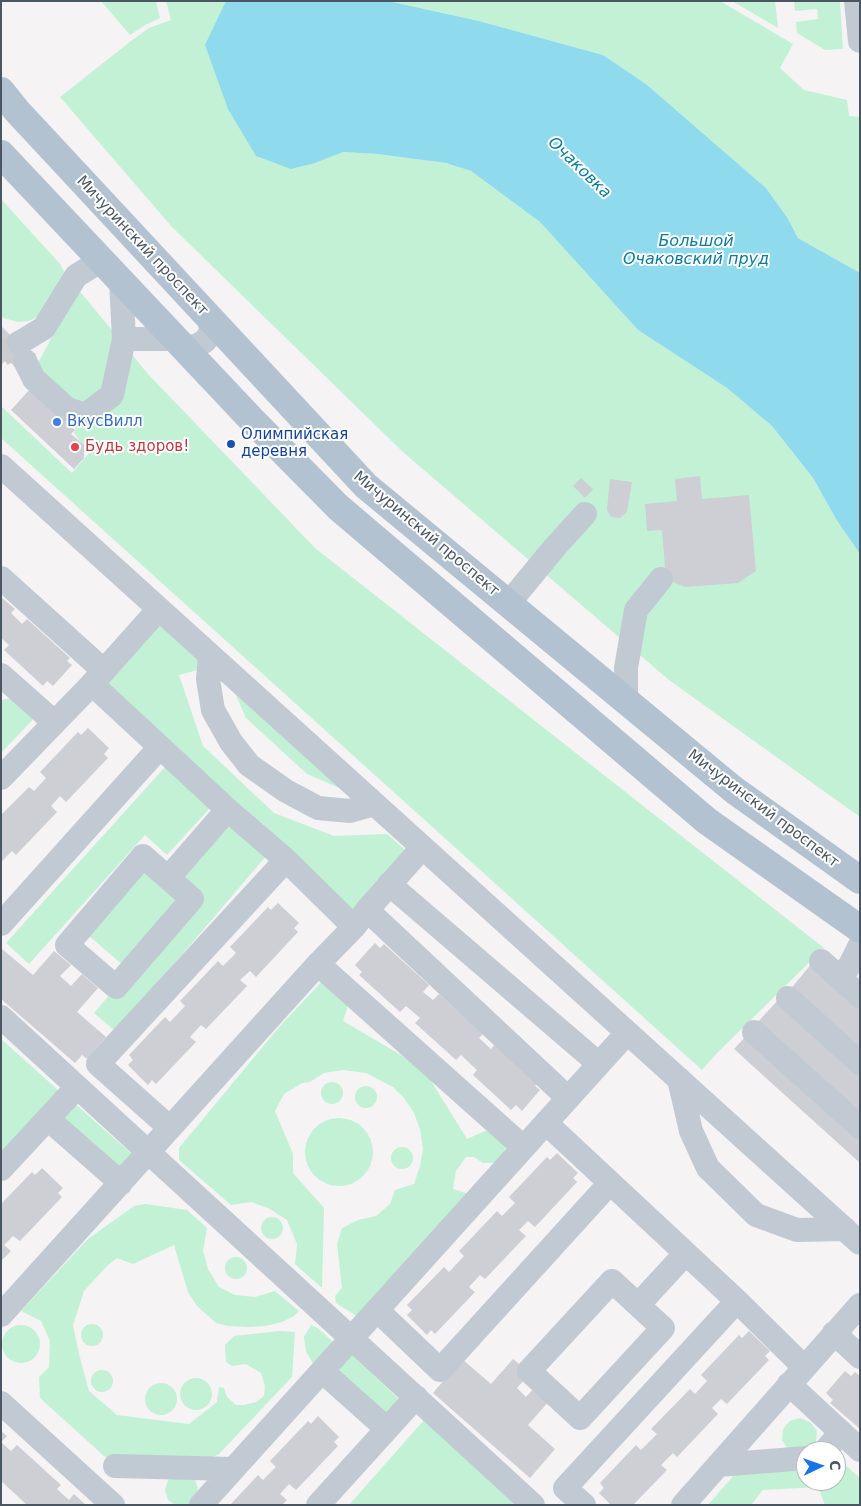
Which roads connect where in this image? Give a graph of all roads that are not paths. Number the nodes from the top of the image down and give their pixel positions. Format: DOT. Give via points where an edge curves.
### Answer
graph roads {
  1 [pos="856,1"];
  2 [pos="860,41"];
  3 [pos="1,91"];
  4 [pos="1,154"];
  5 [pos="102,260"];
  6 [pos="121,281"];
  7 [pos="205,314"];
  8 [pos="124,339"];
  9 [pos="176,340"];
  10 [pos="1,466"];
  11 [pos="585,514"];
  12 [pos="1,578"];
  13 [pos="661,579"];
  14 [pos="508,604"];
  15 [pos="158,610"];
  16 [pos="210,656"];
  17 [pos="1,675"];
  18 [pos="97,677"];
  19 [pos="626,701"];
  20 [pos="54,722"];
  21 [pos="160,747"];
  22 [pos="1,778"];
  23 [pos="374,804"];
  24 [pos="229,811"];
  25 [pos="422,848"];
  26 [pos="286,860"];
  27 [pos="168,878"];
  28 [pos="860,880"];
  29 [pos="389,884"];
  30 [pos="360,918"];
  31 [pos="1,924"];
  32 [pos="860,928"];
  33 [pos="860,945"];
  34 [pos="821,961"];
  35 [pos="318,964"];
  36 [pos="840,978"];
  37 [pos="860,996"];
  38 [pos="788,998"];
  39 [pos="1,1017"];
  40 [pos="754,1032"];
  41 [pos="627,1033"];
  42 [pos="860,1062"];
  43 [pos="598,1064"];
  44 [pos="679,1080"];
  45 [pos="77,1087"];
  46 [pos="568,1098"];
  47 [pos="48,1119"];
  48 [pos="546,1123"];
  49 [pos="860,1127"];
  50 [pos="170,1128"];
  51 [pos="523,1148"];
  52 [pos="148,1152"];
  53 [pos="1,1169"];
  54 [pos="120,1183"];
  55 [pos="610,1183"];
  56 [pos="852,1236"];
  57 [pos="685,1254"];
  58 [pos="737,1301"];
  59 [pos="638,1305"];
  60 [pos="860,1305"];
  61 [pos="378,1311"];
  62 [pos="1,1315"];
  63 [pos="834,1333"];
  64 [pos="352,1339"];
  65 [pos="860,1357"];
  66 [pos="322,1371"];
  67 [pos="796,1375"];
  68 [pos="416,1397"];
  69 [pos="1,1403"];
  70 [pos="387,1428"];
  71 [pos="841,1432"];
  72 [pos="833,1441"];
  73 [pos="860,1450"];
  74 [pos="796,1459"];
  75 [pos="718,1465"];
  76 [pos="115,1466"];
  77 [pos="233,1469"];
  78 [pos="113,1505"];
  79 [pos="201,1505"];
  80 [pos="318,1505"];
  81 [pos="533,1505"];
  82 [pos="584,1505"];
  83 [pos="683,1505"];
  1 -- 2 [label="street"];
  3 -- 7 [label="main road, Мичуринский проспект"];
  4 -- 5 [label="main road"];
  5 -- 6 [label="main road"];
  5 -- 8 [label="street" via="76,276 44,328 22,352 34,379 67,409 85,415 112,395"];
  6 -- 8 [label="street"];
  6 -- 9 [label="main road"];
  7 -- 9 [label="street" via="211,328 204,342 191,347"];
  7 -- 14 [label="main road, Мичуринский проспект" via="366,486"];
  8 -- 9 [label="street"];
  9 -- 32 [label="main road" via="338,507 707,821"];
  10 -- 15 [label="street"];
  11 -- 14 [label="street"];
  12 -- 18 [label="street"];
  13 -- 19 [label="street" via="636,610 626,668"];
  14 -- 19 [label="main road, Мичуринский проспект"];
  15 -- 16 [label="street"];
  15 -- 18 [label="street"];
  16 -- 23 [label="street"];
  16 -- 23 [label="street" via="208,679 213,710 249,765 318,808 350,811"];
  17 -- 20 [label="street"];
  18 -- 20 [label="street"];
  18 -- 21 [label="street"];
  19 -- 28 [label="main road, Мичуринский проспект" via="734,790"];
  20 -- 22 [label="street"];
  21 -- 24 [label="street"];
  21 -- 31 [label="street"];
  23 -- 25 [label="street"];
  24 -- 26 [label="street"];
  24 -- 27 [label="street"];
  25 -- 29 [label="street"];
  25 -- 41 [label="street"];
  26 -- 30 [label="street"];
  26 -- 50 [label="street" via="98,1064"];
  27 -- 27 [label="street" via="192,899 116,987 67,945 143,856"];
  29 -- 30 [label="street"];
  29 -- 43 [label="street"];
  30 -- 35 [label="street"];
  30 -- 46 [label="street"];
  33 -- 36 [label="street"];
  34 -- 36 [label="street"];
  35 -- 50 [label="street"];
  35 -- 51 [label="street"];
  36 -- 37 [label="street"];
  38 -- 42 [label="street"];
  39 -- 45 [label="street"];
  40 -- 49 [label="street"];
  41 -- 43 [label="street"];
  41 -- 44 [label="street"];
  43 -- 46 [label="street"];
  44 -- 56 [label="street"];
  44 -- 56 [label="street" via="691,1131 708,1168 756,1215 797,1230"];
  45 -- 47 [label="street"];
  45 -- 52 [label="street"];
  46 -- 48 [label="street"];
  47 -- 53 [label="street"];
  47 -- 54 [label="street"];
  48 -- 51 [label="street"];
  48 -- 55 [label="street"];
  50 -- 52 [label="street"];
  51 -- 61 [label="street"];
  52 -- 54 [label="street"];
  52 -- 64 [label="street"];
  54 -- 62 [label="street"];
  55 -- 57 [label="street"];
  55 -- 61 [label="street" via="440,1370"];
  57 -- 58 [label="street"];
  57 -- 59 [label="street"];
  58 -- 67 [label="street"];
  58 -- 82 [label="street" via="565,1488"];
  59 -- 59 [label="street" via="612,1281 530,1371 580,1418 663,1328"];
  60 -- 63 [label="street"];
  61 -- 64 [label="street"];
  63 -- 65 [label="street"];
  63 -- 67 [label="street"];
  64 -- 66 [label="street"];
  64 -- 68 [label="street"];
  66 -- 70 [label="street"];
  66 -- 77 [label="street"];
  67 -- 71 [label="street"];
  67 -- 75 [label="street"];
  68 -- 70 [label="street"];
  68 -- 81 [label="street"];
  69 -- 78 [label="street"];
  70 -- 80 [label="street"];
  71 -- 72 [label="street"];
  71 -- 73 [label="street"];
  74 -- 75 [label="street"];
  75 -- 83 [label="street"];
  76 -- 77 [label="street"];
  77 -- 79 [label="street"];
}
